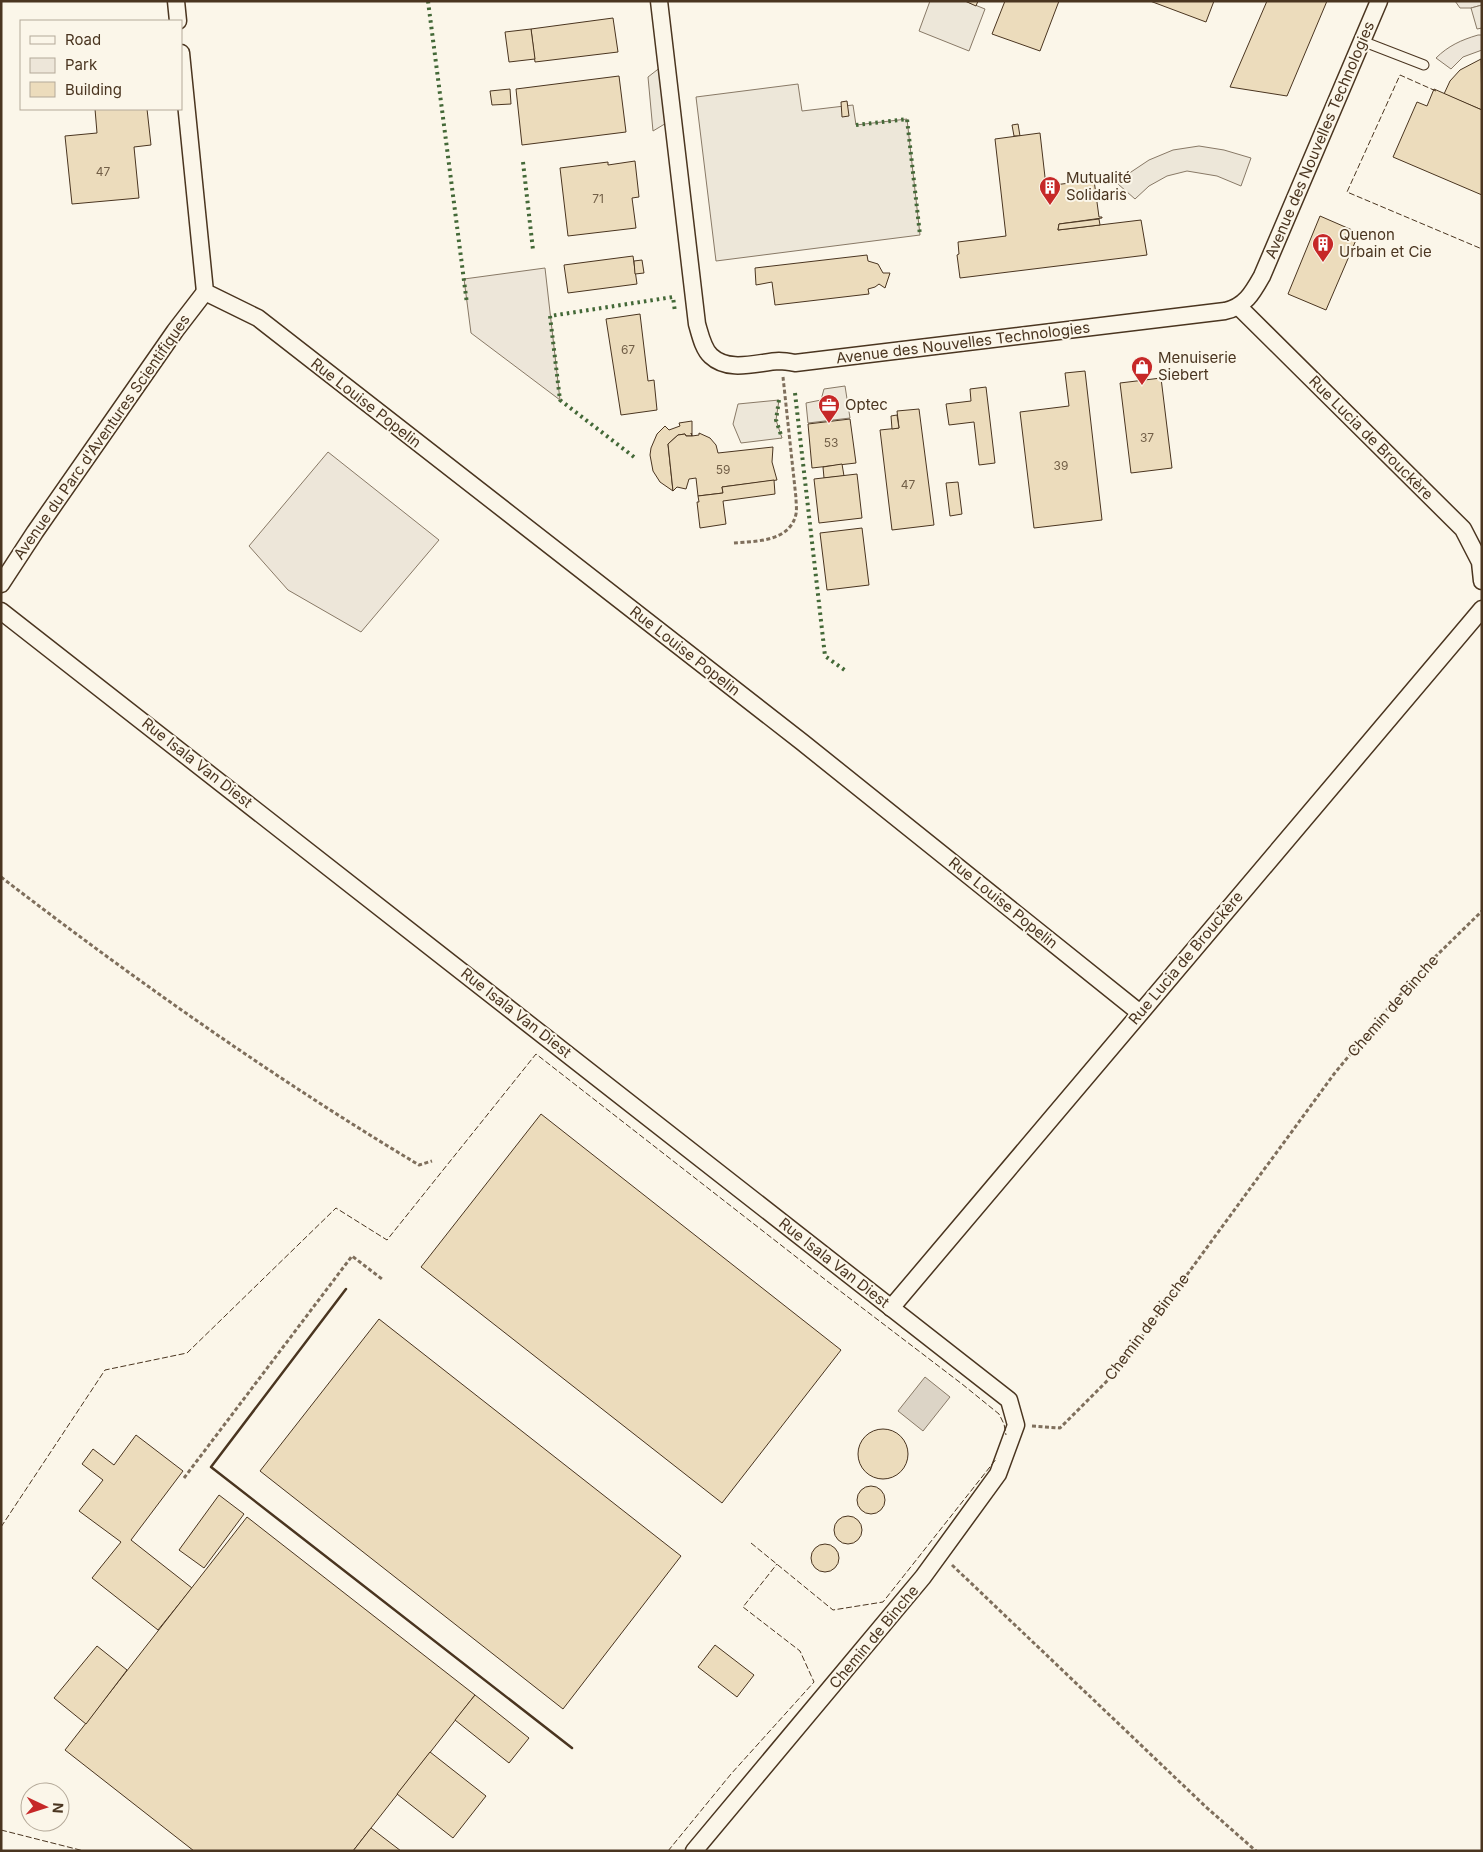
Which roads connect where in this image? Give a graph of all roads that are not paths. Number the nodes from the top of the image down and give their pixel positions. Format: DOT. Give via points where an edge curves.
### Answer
graph roads {
  1 [pos="176,1"];
  2 [pos="659,1"];
  3 [pos="1379,1"];
  4 [pos="178,20"];
  5 [pos="1362,40"];
  6 [pos="182,63"];
  7 [pos="1424,65"];
  8 [pos="205,292"];
  9 [pos="1239,307"];
  10 [pos="1482,581"];
  11 [pos="1,584"];
  12 [pos="1482,609"];
  13 [pos="1,611"];
  14 [pos="1140,1013"];
  15 [pos="891,1308"];
  16 [pos="1016,1425"];
  17 [pos="694,1851"];
  1 -- 4 [label="street"];
  2 -- 9 [label="street, Avenue des Nouvelles Technologies" via="697,324 710,356 724,363 742,366 781,361 795,363"];
  3 -- 5 [label="street, Avenue des Nouvelles Technologies"];
  5 -- 7 [label="lane"];
  5 -- 9 [label="street, Avenue des Nouvelles Technologies" via="1262,276 1252,294"];
  6 -- 8 [label="street"];
  8 -- 11 [label="street, Avenue du Parc d'Aventures Scientifiques"];
  8 -- 14 [label="street, Rue Louise Popelin" via="258,318 802,742"];
  9 -- 10 [label="street, Rue Lucia de Brouckère" via="1462,529 1480,562"];
  12 -- 14 [label="street, Rue Lucia de Brouckère"];
  13 -- 15 [label="street, Rue Isala Van Diest"];
  14 -- 15 [label="street, Rue Lucia de Brouckère"];
  15 -- 16 [label="street, Rue Isala Van Diest" via="1009,1400"];
  16 -- 17 [label="street, Chemin de Binche" via="998,1474 941,1554"];
}
